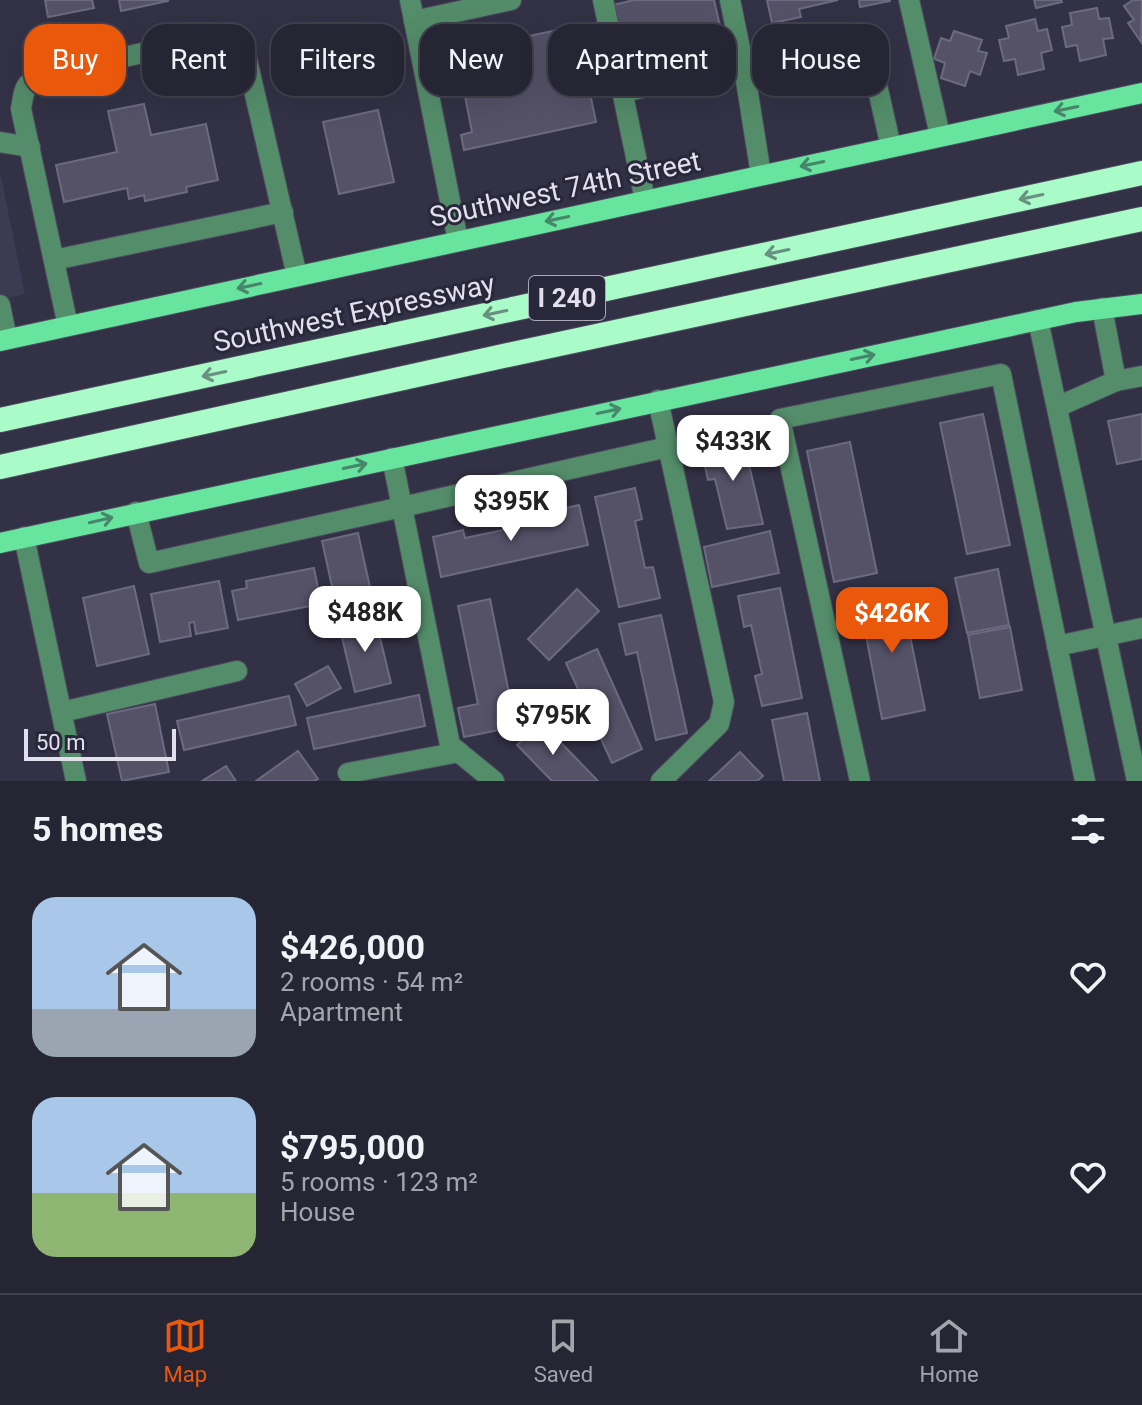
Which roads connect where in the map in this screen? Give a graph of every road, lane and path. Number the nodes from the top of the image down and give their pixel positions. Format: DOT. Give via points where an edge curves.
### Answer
graph roads {
  1 [pos="410,0"];
  2 [pos="511,0"];
  3 [pos="603,0"];
  4 [pos="730,0"];
  5 [pos="909,0"];
  6 [pos="414,21"];
  7 [pos="608,24"];
  8 [pos="744,68"];
  9 [pos="736,70"];
  10 [pos="1142,93"];
  11 [pos="623,96"];
  12 [pos="21,109"];
  13 [pos="0,129"];
  14 [pos="940,135"];
  15 [pos="0,142"];
  16 [pos="30,147"];
  17 [pos="891,147"];
  18 [pos="1142,173"];
  19 [pos="761,175"];
  20 [pos="645,200"];
  21 [pos="283,212"];
  22 [pos="1138,221"];
  23 [pos="458,241"];
  24 [pos="54,260"];
  25 [pos="297,276"];
  26 [pos="1142,304"];
  27 [pos="0,305"];
  28 [pos="1102,308"];
  29 [pos="1038,320"];
  30 [pos="68,326"];
  31 [pos="4,340"];
  32 [pos="1142,376"];
  33 [pos="1116,381"];
  34 [pos="658,400"];
  35 [pos="1057,407"];
  36 [pos="0,420"];
  37 [pos="668,447"];
  38 [pos="392,458"];
  39 [pos="0,467"];
  40 [pos="402,507"];
  41 [pos="136,512"];
  42 [pos="24,537"];
  43 [pos="0,543"];
  44 [pos="1142,628"];
  45 [pos="1106,635"];
  46 [pos="1057,646"];
  47 [pos="237,671"];
  48 [pos="62,712"];
  49 [pos="459,752"];
  50 [pos="348,773"];
  51 [pos="1138,774"];
  52 [pos="76,781"];
  53 [pos="494,781"];
  54 [pos="661,781"];
  55 [pos="860,781"];
  56 [pos="1085,781"];
  1 -- 6 [label="street"];
  2 -- 6 [label="street"];
  3 -- 7 [label="street"];
  4 -- 8 [label="street"];
  5 -- 14 [label="street"];
  6 -- 23 [label="street"];
  8 -- 9 [label="street"];
  8 -- 17 [label="street" via="859,44 869,50"];
  8 -- 19 [label="street"];
  10 -- 14 [label="main road, Southwest 74th Street, one-way"];
  11 -- 20 [label="street"];
  12 -- 13 [label="street"];
  12 -- 16 [label="street"];
  12 -- 21 [label="street" via="30,80 232,33 247,60"];
  14 -- 17 [label="main road, Southwest 74th Street"];
  15 -- 16 [label="street"];
  16 -- 24 [label="street"];
  17 -- 19 [label="main road, Southwest 74th Street, one-way"];
  18 -- 36 [label="highway, Southwest Expressway / I 240, one-way"];
  19 -- 20 [label="main road, Southwest 74th Street"];
  20 -- 23 [label="main road, Southwest 74th Street, one-way"];
  21 -- 24 [label="street"];
  21 -- 25 [label="street"];
  22 -- 39 [label="highway, I 240"];
  23 -- 25 [label="main road, Southwest 74th Street"];
  24 -- 30 [label="street"];
  25 -- 30 [label="main road, Southwest 74th Street, one-way"];
  26 -- 28 [label="main road"];
  27 -- 31 [label="street"];
  28 -- 29 [label="main road"];
  28 -- 33 [label="street"];
  34 -- 29 [label="main road, one-way"];
  29 -- 35 [label="street"];
  30 -- 31 [label="main road, Southwest 74th Street"];
  32 -- 33 [label="street"];
  33 -- 35 [label="street"];
  34 -- 37 [label="street"];
  38 -- 34 [label="main road, one-way"];
  35 -- 45 [label="street"];
  37 -- 40 [label="street"];
  37 -- 54 [label="street" via="724,702 719,724"];
  38 -- 40 [label="street"];
  41 -- 38 [label="main road, one-way"];
  40 -- 41 [label="street" via="149,563"];
  40 -- 49 [label="street" via="450,745"];
  42 -- 41 [label="main road, one-way"];
  42 -- 43 [label="main road"];
  42 -- 48 [label="street"];
  44 -- 45 [label="street"];
  45 -- 46 [label="street"];
  45 -- 51 [label="street"];
  46 -- 55 [label="street" via="1001,374 780,419"];
  46 -- 56 [label="street"];
  47 -- 48 [label="street"];
  48 -- 52 [label="street"];
  49 -- 50 [label="street"];
  49 -- 53 [label="street"];
}
